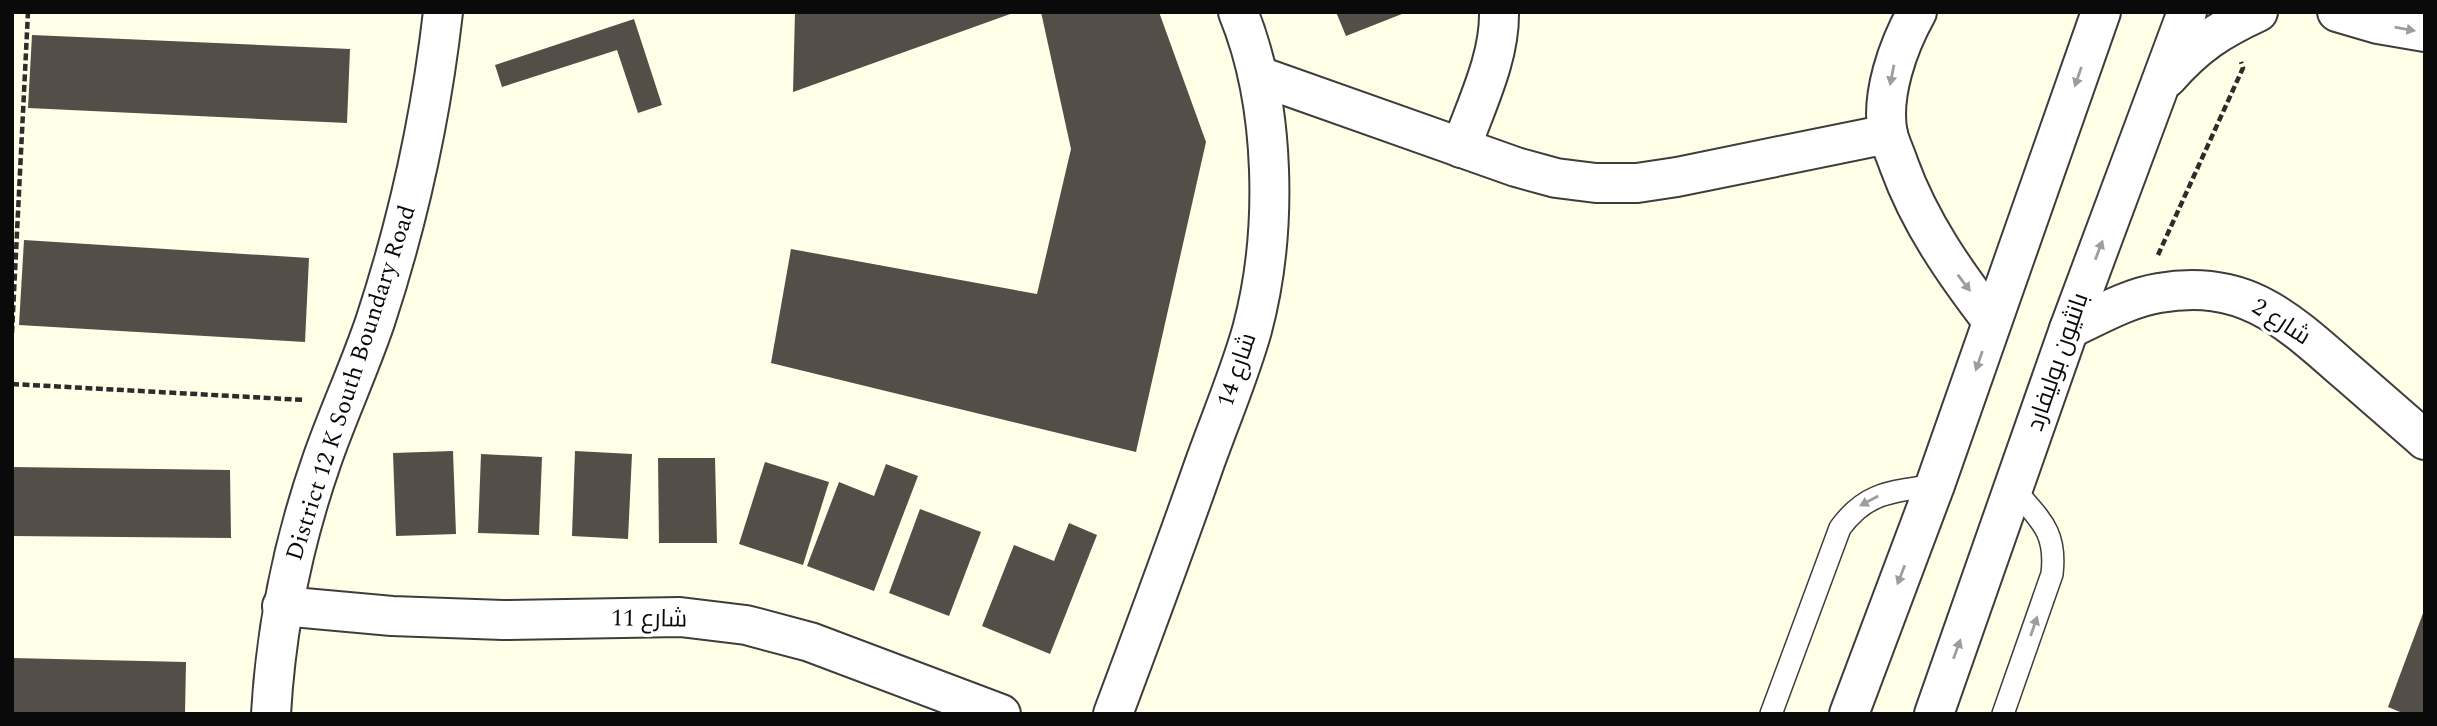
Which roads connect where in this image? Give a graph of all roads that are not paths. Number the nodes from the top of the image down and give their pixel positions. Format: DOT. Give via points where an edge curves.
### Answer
graph roads {
  1 [pos="443,12"];
  2 [pos="1238,12"];
  3 [pos="1499,12"];
  4 [pos="1917,12"];
  5 [pos="2101,12"];
  6 [pos="2187,12"];
  7 [pos="2258,12"];
  8 [pos="2337,12"];
  9 [pos="2425,32"];
  10 [pos="1259,76"];
  11 [pos="2161,85"];
  12 [pos="1888,134"];
  13 [pos="1461,148"];
  14 [pos="1992,321"];
  15 [pos="2069,329"];
  16 [pos="2425,440"];
  17 [pos="1935,485"];
  18 [pos="2014,489"];
  19 [pos="282,606"];
  20 [pos="271,714"];
  21 [pos="1001,714"];
  22 [pos="1113,714"];
  23 [pos="1771,714"];
  24 [pos="1849,714"];
  25 [pos="1934,714"];
  26 [pos="2003,714"];
  1 -- 19 [label="street, District 12 K South Boundary Road" via="413,190 374,323 322,459"];
  2 -- 10 [label="street, شارع 14"];
  3 -- 13 [label="street" via="1494,53"];
  4 -- 12 [label="street, one-way" via="1895,60"];
  5 -- 14 [label="street, one-way"];
  6 -- 11 [label="street, بانثيون بوليفارد"];
  7 -- 11 [label="street" via="2224,28 2189,53"];
  8 -- 9 [label="street, one-way"];
  10 -- 13 [label="street"];
  10 -- 22 [label="street, شارع 14" via="1269,160 1268,233 1252,329"];
  15 -- 11 [label="street, بانثيون بوليفارد, one-way"];
  12 -- 13 [label="street" via="1637,183 1556,178"];
  12 -- 14 [label="street, one-way" via="1930,233"];
  14 -- 17 [label="street, one-way"];
  15 -- 16 [label="street, شارع 2" via="2156,293 2195,289 2233,294 2270,309 2302,332"];
  15 -- 18 [label="street, بانثيون بوليفارد"];
  17 -- 23 [label="lane, one-way" via="1868,500 1840,528"];
  17 -- 24 [label="street, one-way"];
  25 -- 18 [label="street, بانثيون بوليفارد, one-way"];
  26 -- 18 [label="lane, one-way" via="2052,574 2054,553 2049,533"];
  19 -- 20 [label="street, District 12 K South Boundary Road"];
  19 -- 21 [label="street, شارع 11" via="392,616 503,620 680,617 746,625 810,642"];
}
